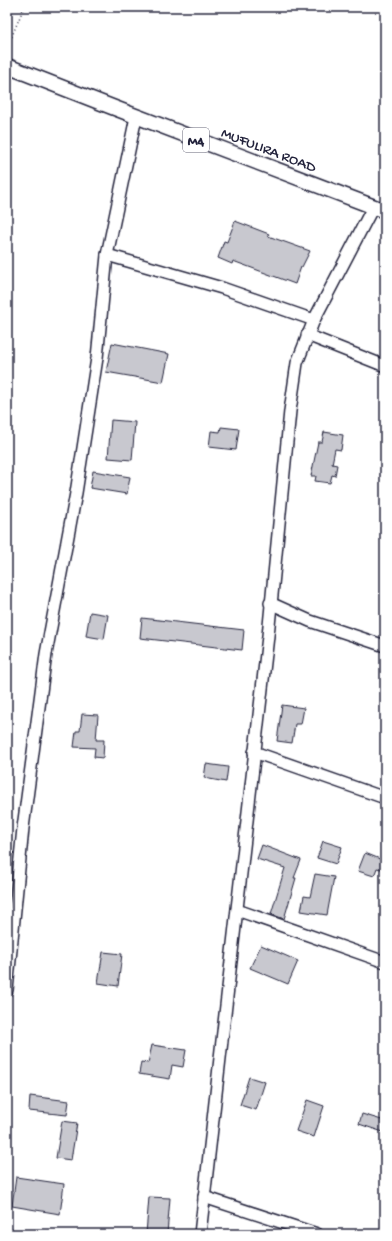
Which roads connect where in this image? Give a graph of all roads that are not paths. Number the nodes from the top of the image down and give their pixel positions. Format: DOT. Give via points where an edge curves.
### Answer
graph roads {
  1 [pos="7,66"];
  2 [pos="136,117"];
  3 [pos="379,209"];
  4 [pos="107,255"];
  5 [pos="314,320"];
  6 [pos="308,335"];
  7 [pos="385,366"];
  8 [pos="270,603"];
  9 [pos="385,646"];
  10 [pos="254,752"];
  11 [pos="385,798"];
  12 [pos="237,910"];
  13 [pos="385,962"];
  14 [pos="7,990"];
  15 [pos="204,1197"];
  16 [pos="200,1234"];
  17 [pos="317,1234"];
  1 -- 2 [label="main road, MUFULIRA ROAD / M4"];
  2 -- 3 [label="main road, MUFULIRA ROAD / M4"];
  2 -- 4 [label="street"];
  3 -- 5 [label="street"];
  4 -- 5 [label="street" via="222,288"];
  4 -- 14 [label="street" via="97,358 76,493 46,654"];
  5 -- 6 [label="street"];
  6 -- 7 [label="street"];
  6 -- 8 [label="street" via="297,363 290,411"];
  8 -- 9 [label="street" via="310,621"];
  8 -- 10 [label="street"];
  10 -- 11 [label="street"];
  10 -- 12 [label="street"];
  12 -- 13 [label="street"];
  12 -- 15 [label="street"];
  15 -- 16 [label="street"];
  15 -- 17 [label="street"];
}
